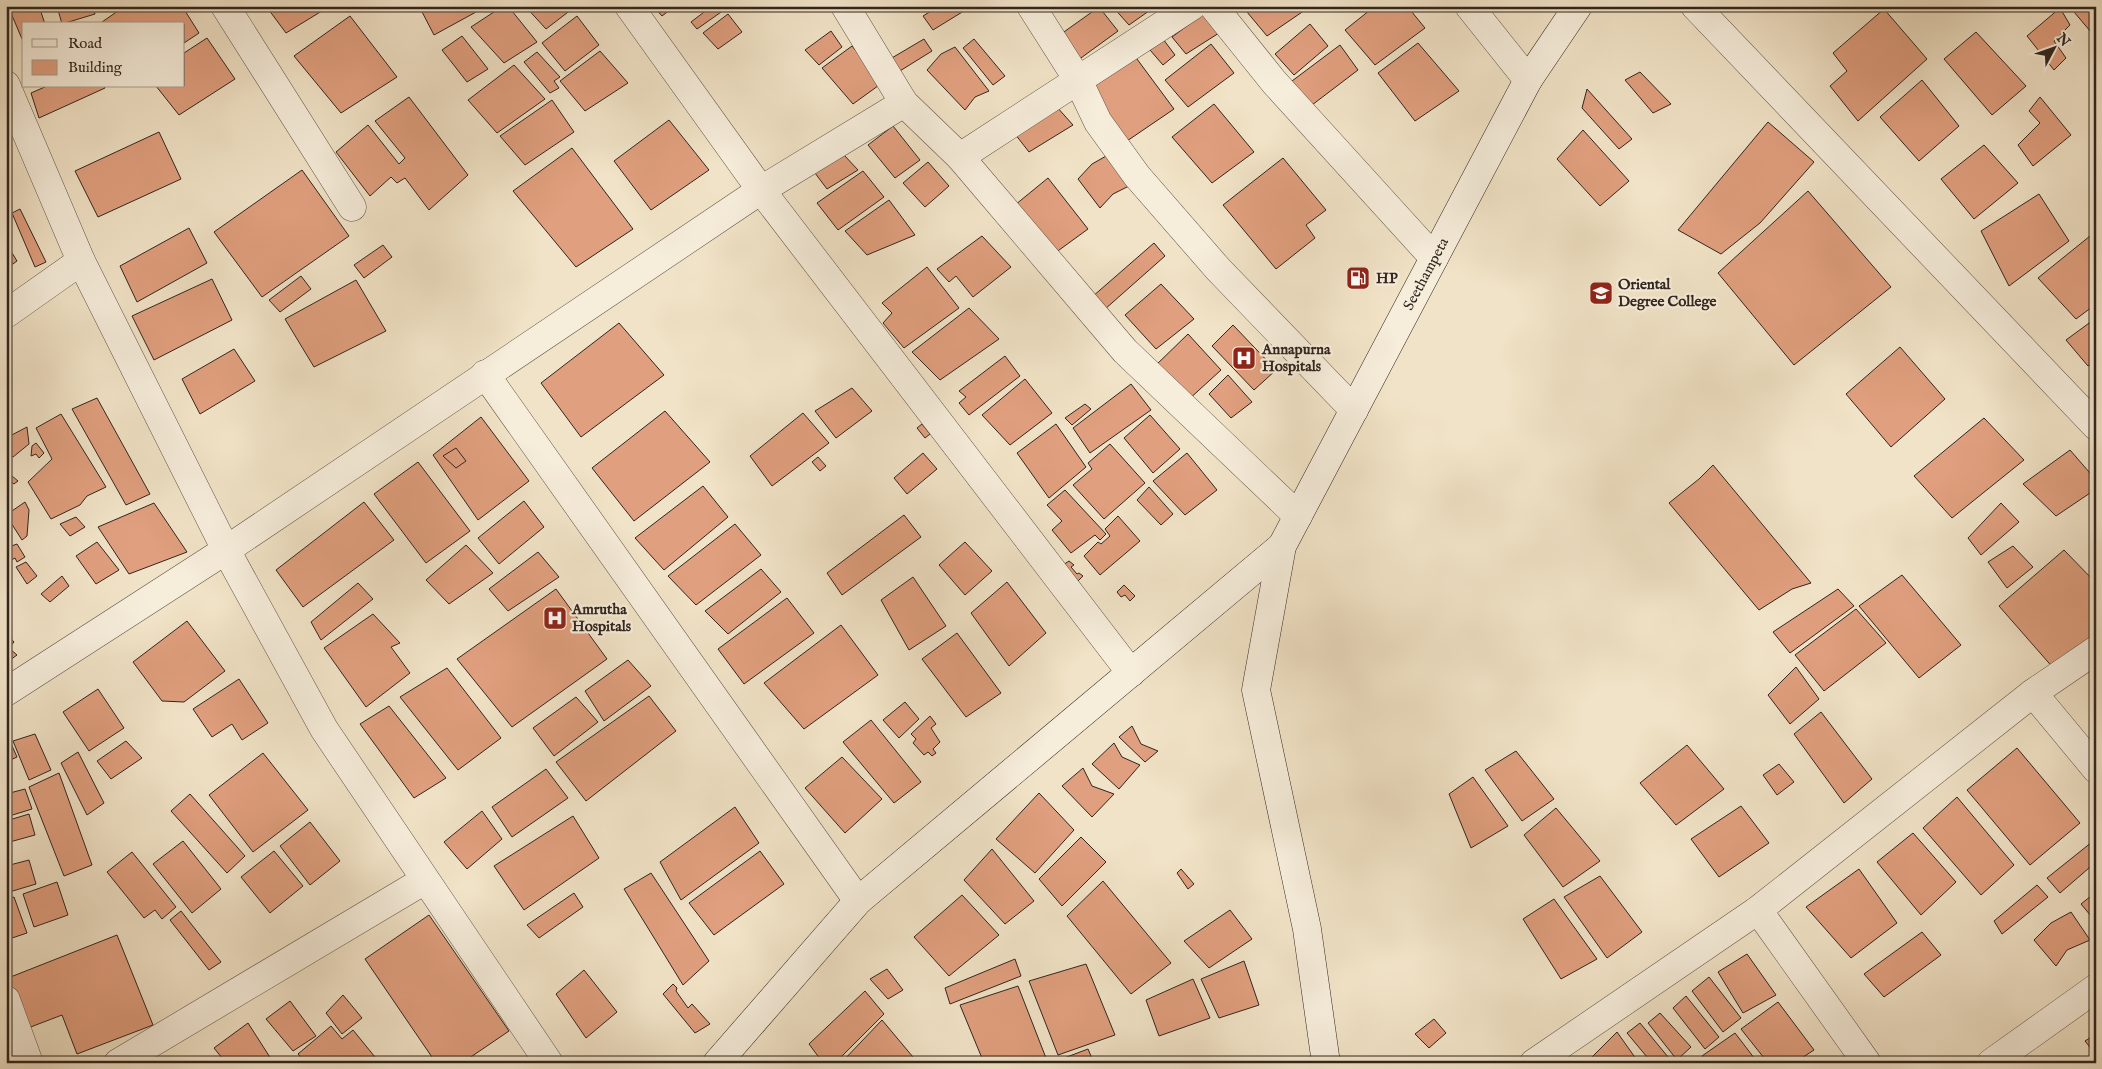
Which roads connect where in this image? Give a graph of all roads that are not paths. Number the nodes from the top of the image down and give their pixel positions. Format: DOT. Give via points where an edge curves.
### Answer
graph roads {
  1 [pos="225,6"];
  2 [pos="630,6"];
  3 [pos="845,6"];
  4 [pos="1031,6"];
  5 [pos="1192,6"];
  6 [pos="1213,6"];
  7 [pos="1469,6"];
  8 [pos="1578,6"];
  9 [pos="1695,6"];
  10 [pos="1078,80"];
  11 [pos="1528,80"];
  12 [pos="6,85"];
  13 [pos="904,103"];
  14 [pos="960,157"];
  15 [pos="761,190"];
  16 [pos="352,207"];
  17 [pos="1434,258"];
  18 [pos="81,261"];
  19 [pos="6,314"];
  20 [pos="485,374"];
  21 [pos="1354,410"];
  22 [pos="2096,426"];
  23 [pos="1298,516"];
  24 [pos="1282,546"];
  25 [pos="226,550"];
  26 [pos="2096,650"];
  27 [pos="1131,673"];
  28 [pos="6,692"];
  29 [pos="2033,693"];
  30 [pos="2096,769"];
  31 [pos="425,880"];
  32 [pos="858,901"];
  33 [pos="1758,910"];
  34 [pos="2096,988"];
  35 [pos="6,1000"];
  36 [pos="1865,1062"];
  37 [pos="29,1063"];
  38 [pos="118,1063"];
  39 [pos="548,1063"];
  40 [pos="717,1063"];
  41 [pos="1326,1063"];
  42 [pos="1534,1063"];
  43 [pos="1991,1063"];
  1 -- 16 [label="street"];
  2 -- 15 [label="street"];
  3 -- 13 [label="street"];
  4 -- 10 [label="street"];
  5 -- 10 [label="street"];
  6 -- 17 [label="street" via="1274,82"];
  7 -- 11 [label="street"];
  8 -- 11 [label="street, Seethampeta"];
  9 -- 22 [label="street"];
  10 -- 14 [label="street"];
  10 -- 21 [label="street" via="1098,122 1137,176 1218,269"];
  11 -- 17 [label="street, Seethampeta"];
  12 -- 18 [label="street"];
  13 -- 14 [label="street"];
  13 -- 15 [label="street"];
  14 -- 23 [label="street" via="1125,350"];
  15 -- 20 [label="street"];
  15 -- 27 [label="street"];
  17 -- 21 [label="street, Seethampeta"];
  18 -- 19 [label="street"];
  18 -- 25 [label="street"];
  20 -- 25 [label="street"];
  20 -- 32 [label="street"];
  21 -- 23 [label="street, Seethampeta"];
  23 -- 24 [label="street, Seethampeta"];
  24 -- 27 [label="street"];
  24 -- 41 [label="street" via="1256,690 1307,929"];
  25 -- 28 [label="street"];
  25 -- 31 [label="street" via="324,729"];
  26 -- 29 [label="street"];
  27 -- 32 [label="street"];
  29 -- 30 [label="street"];
  29 -- 33 [label="street"];
  31 -- 38 [label="street"];
  31 -- 39 [label="street"];
  32 -- 40 [label="street"];
  33 -- 36 [label="street"];
  33 -- 42 [label="street"];
  34 -- 43 [label="street"];
  35 -- 37 [label="street"];
}
